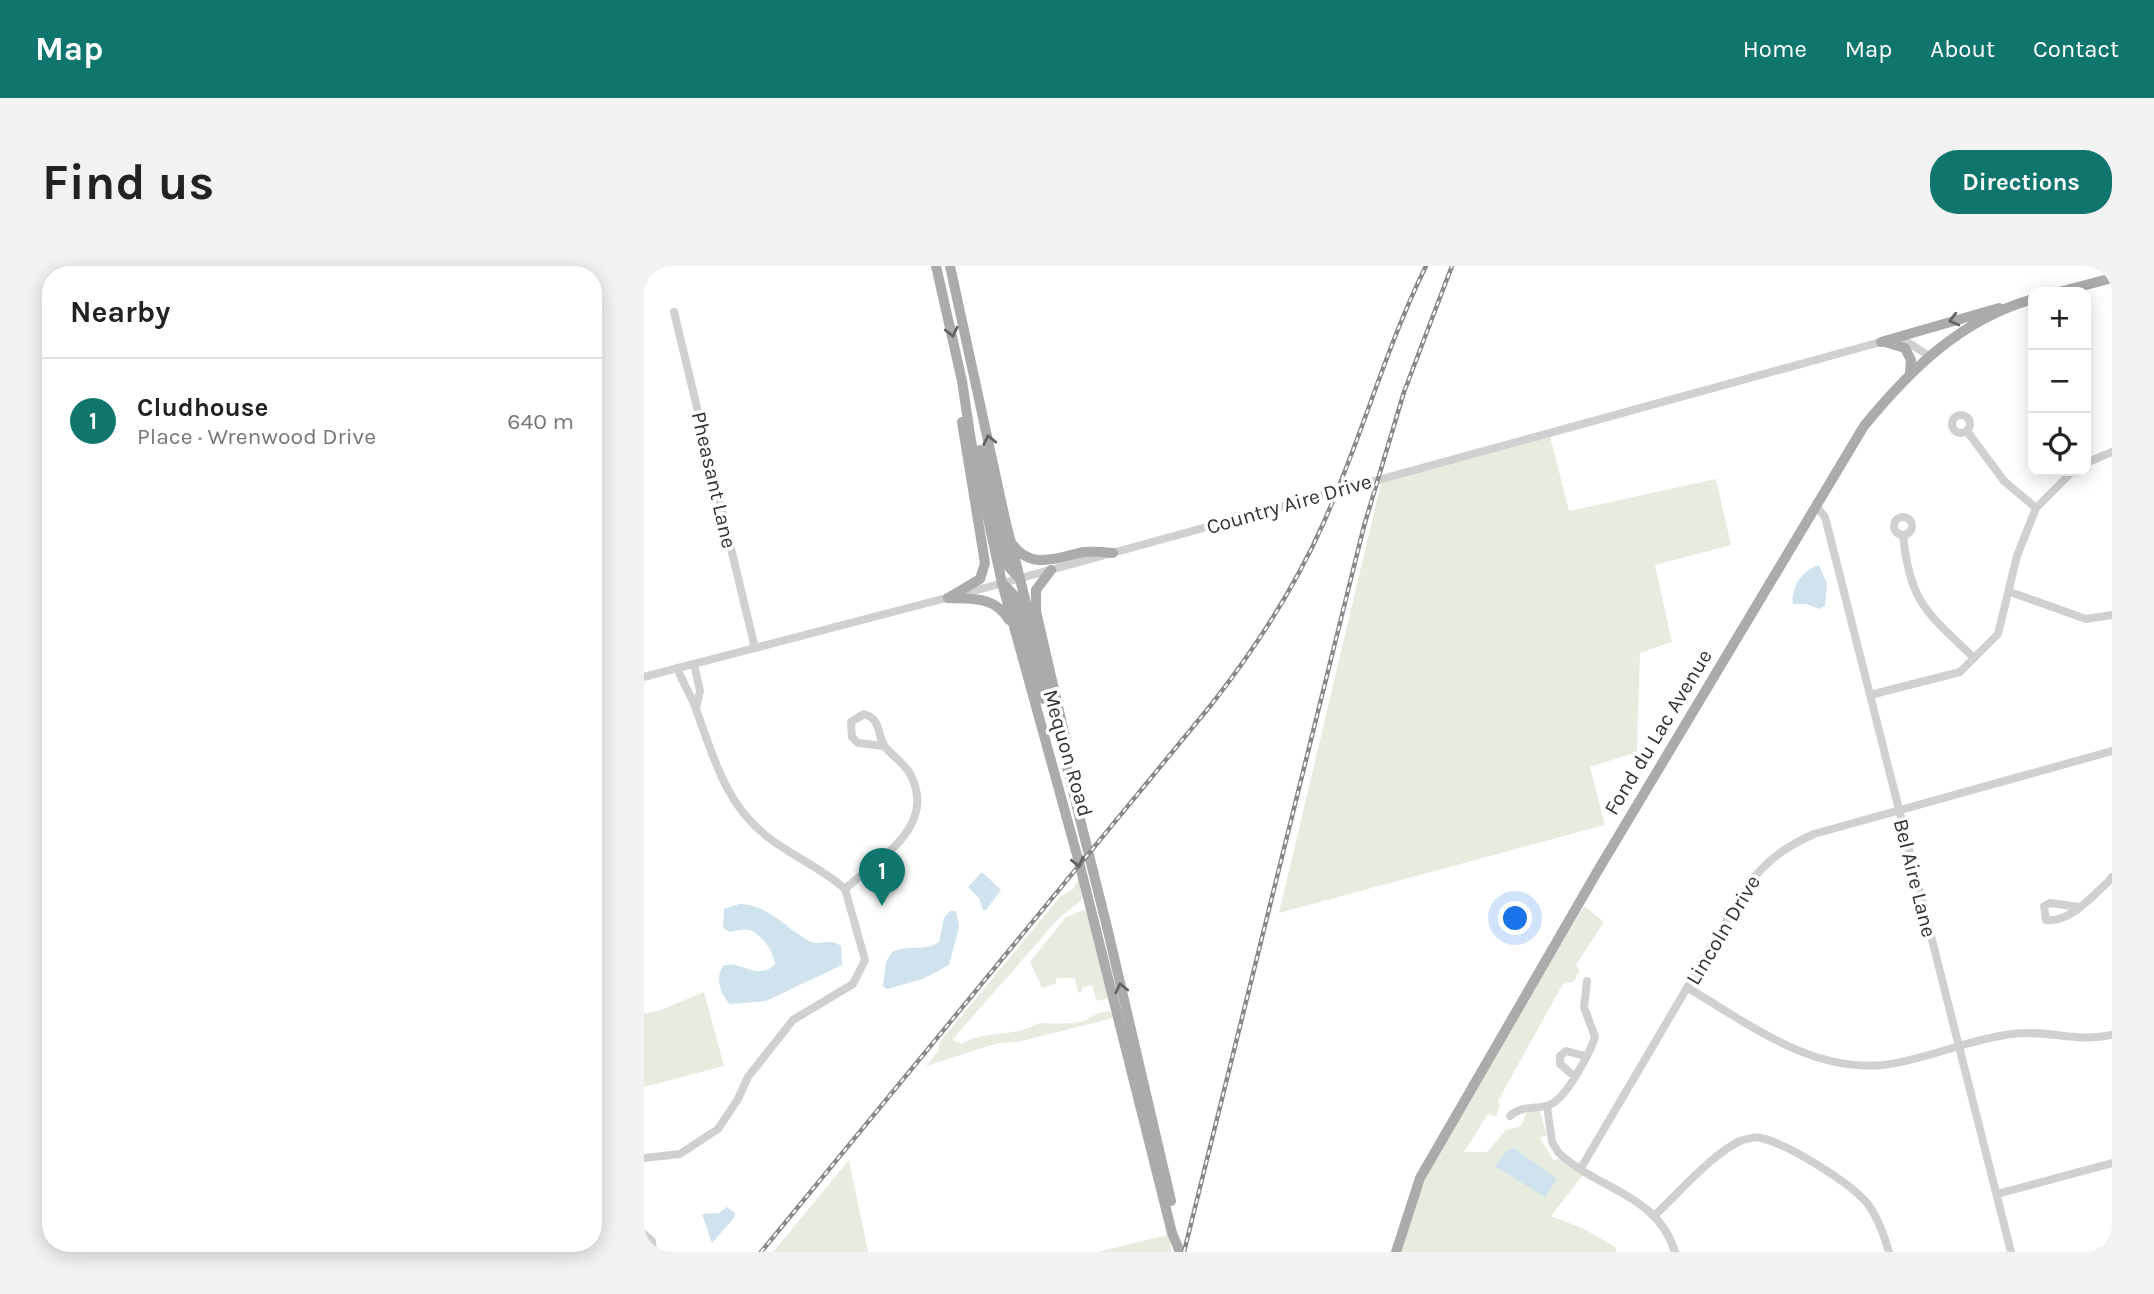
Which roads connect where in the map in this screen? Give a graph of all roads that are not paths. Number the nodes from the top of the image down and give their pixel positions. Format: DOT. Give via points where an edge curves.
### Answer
graph roads {
  1 [pos="936,266"];
  2 [pos="950,266"];
  3 [pos="2112,278"];
  4 [pos="2078,287"];
  5 [pos="2028,301"];
  6 [pos="2020,303"];
  7 [pos="674,312"];
  8 [pos="1881,342"];
  9 [pos="1929,356"];
  10 [pos="1910,372"];
  11 [pos="963,387"];
  12 [pos="967,417"];
  13 [pos="1967,431"];
  14 [pos="2112,452"];
  15 [pos="2091,461"];
  16 [pos="2068,476"];
  17 [pos="1816,506"];
  18 [pos="2036,508"];
  19 [pos="1903,535"];
  20 [pos="1011,543"];
  21 [pos="1112,553"];
  22 [pos="1051,570"];
  23 [pos="1019,578"];
  24 [pos="1002,583"];
  25 [pos="2010,593"];
  26 [pos="948,598"];
  27 [pos="2112,615"];
  28 [pos="1013,626"];
  29 [pos="755,648"];
  30 [pos="1974,658"];
  31 [pos="694,664"];
  32 [pos="677,668"];
  33 [pos="644,677"];
  34 [pos="1870,695"];
  35 [pos="696,708"];
  36 [pos="1061,745"];
  37 [pos="884,746"];
  38 [pos="2112,751"];
  39 [pos="1068,770"];
  40 [pos="1898,810"];
  41 [pos="2111,881"];
  42 [pos="845,889"];
  43 [pos="2079,907"];
  44 [pos="1587,981"];
  45 [pos="1688,988"];
  46 [pos="2112,1035"];
  47 [pos="1958,1046"];
  48 [pos="1585,1056"];
  49 [pos="1574,1076"];
  50 [pos="1547,1106"];
  51 [pos="1510,1116"];
  52 [pos="644,1158"];
  53 [pos="2112,1163"];
  54 [pos="1581,1168"];
  55 [pos="1997,1194"];
  56 [pos="1654,1215"];
  57 [pos="644,1234"];
  58 [pos="1179,1249"];
  59 [pos="653,1252"];
  60 [pos="1396,1252"];
  61 [pos="1675,1252"];
  62 [pos="1889,1252"];
  63 [pos="2011,1252"];
  1 -- 11 [label="main road, Mequon Road, one-way"];
  20 -- 2 [label="main road, Mequon Road, one-way"];
  3 -- 4 [label="main road"];
  5 -- 6 [label="main road, Fond du Lac Avenue"];
  6 -- 8 [label="main road, one-way"];
  6 -- 9 [label="main road, Fond du Lac Avenue" via="1980,322"];
  7 -- 29 [label="street, Pheasant Lane"];
  8 -- 9 [label="street, Country Aire Drive" via="1906,341"];
  8 -- 10 [label="main road" via="1905,348"];
  8 -- 21 [label="street, Country Aire Drive"];
  9 -- 10 [label="main road, Fond du Lac Avenue"];
  10 -- 17 [label="main road, Fond du Lac Avenue" via="1864,426"];
  11 -- 12 [label="main road, Mequon Road"];
  11 -- 26 [label="main road" via="964,443 985,563 980,579"];
  12 -- 23 [label="main road" via="977,439 1007,565"];
  12 -- 24 [label="main road, Mequon Road"];
  13 -- 18 [label="street" via="2004,481"];
  14 -- 15 [label="street"];
  16 -- 18 [label="street"];
  17 -- 34 [label="street, Bel Aire Lane" via="1825,517"];
  17 -- 60 [label="main road, Fond du Lac Avenue" via="1420,1178"];
  18 -- 25 [label="street" via="2017,556"];
  19 -- 30 [label="street" via="1911,584 1924,608"];
  20 -- 21 [label="main road" via="1021,555 1044,562 1088,551"];
  20 -- 23 [label="main road, Mequon Road"];
  21 -- 22 [label="street, Country Aire Drive"];
  22 -- 23 [label="street, Country Aire Drive"];
  22 -- 39 [label="main road" via="1040,582 1035,598 1064,729"];
  23 -- 24 [label="street, Country Aire Drive"];
  23 -- 36 [label="main road, Mequon Road"];
  24 -- 26 [label="street, Country Aire Drive"];
  24 -- 28 [label="main road, Mequon Road"];
  24 -- 36 [label="main road" via="1014,595 1033,672"];
  25 -- 27 [label="street" via="2085,619"];
  25 -- 30 [label="street" via="1998,634"];
  26 -- 28 [label="main road" via="993,603"];
  26 -- 29 [label="street, Country Aire Drive"];
  28 -- 58 [label="main road, Mequon Road, one-way"];
  29 -- 31 [label="street, Country Aire Drive"];
  30 -- 34 [label="street" via="1960,672"];
  31 -- 32 [label="street, Country Aire Drive"];
  31 -- 35 [label="street" via="700,691"];
  32 -- 33 [label="street, Country Aire Drive"];
  32 -- 35 [label="street"];
  34 -- 40 [label="street, Bel Aire Lane"];
  35 -- 42 [label="street" via="723,785 740,810 765,835"];
  36 -- 39 [label="main road, Mequon Road"];
  37 -- 37 [label="street" via="873,717 864,714 851,723 852,737 858,743"];
  37 -- 42 [label="street" via="908,771 918,806 911,829 900,844"];
  38 -- 40 [label="street, Lincoln Drive"];
  58 -- 39 [label="main road, Mequon Road, one-way"];
  40 -- 45 [label="street, Lincoln Drive" via="1814,834 1765,862"];
  40 -- 47 [label="street, Bel Aire Lane"];
  41 -- 43 [label="street"];
  42 -- 52 [label="street" via="866,960 853,984 793,1020 748,1077 718,1129 680,1154"];
  44 -- 48 [label="street" via="1583,1002 1595,1037"];
  45 -- 47 [label="street" via="1785,1045 1818,1059 1883,1065"];
  45 -- 54 [label="street, Lincoln Drive"];
  46 -- 47 [label="street" via="2092,1040 2034,1031"];
  47 -- 55 [label="street, Bel Aire Lane"];
  48 -- 49 [label="street"];
  48 -- 49 [label="street" via="1566,1051 1560,1056 1560,1064"];
  49 -- 50 [label="street" via="1563,1095"];
  50 -- 51 [label="street" via="1520,1109"];
  50 -- 54 [label="street" via="1555,1147"];
  53 -- 55 [label="street"];
  54 -- 56 [label="street" via="1627,1193"];
  55 -- 63 [label="street, Bel Aire Lane"];
  56 -- 61 [label="street"];
  56 -- 62 [label="street" via="1716,1159 1740,1141 1758,1137 1791,1151 1867,1203"];
  57 -- 59 [label="street" via="652,1241"];
}
